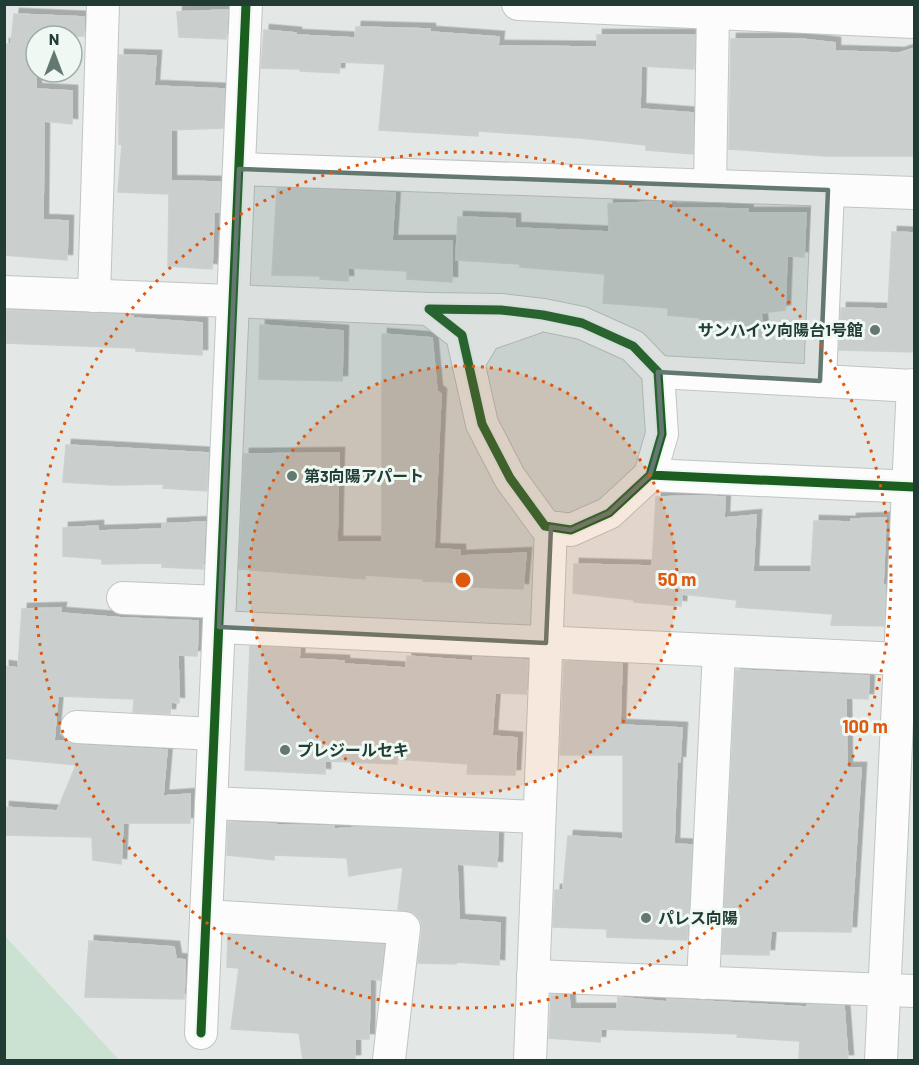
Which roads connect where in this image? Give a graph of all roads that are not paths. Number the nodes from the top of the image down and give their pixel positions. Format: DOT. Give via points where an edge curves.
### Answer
graph roads {
  1 [pos="104,4"];
  2 [pos="246,4"];
  3 [pos="518,4"];
  4 [pos="611,7"];
  5 [pos="713,13"];
  6 [pos="915,22"];
  7 [pos="239,169"];
  8 [pos="710,186"];
  9 [pos="828,190"];
  10 [pos="915,193"];
  11 [pos="4,292"];
  12 [pos="94,296"];
  13 [pos="233,301"];
  14 [pos="429,309"];
  15 [pos="543,315"];
  16 [pos="469,362"];
  17 [pos="658,372"];
  18 [pos="820,381"];
  19 [pos="914,386"];
  20 [pos="650,475"];
  21 [pos="912,486"];
  22 [pos="551,527"];
  23 [pos="123,598"];
  24 [pos="219,615"];
  25 [pos="546,643"];
  26 [pos="719,651"];
  27 [pos="900,659"];
  28 [pos="77,727"];
  29 [pos="214,734"];
  30 [pos="211,803"];
  31 [pos="539,817"];
  32 [pos="206,916"];
  33 [pos="533,975"];
  34 [pos="703,983"];
  35 [pos="884,990"];
  36 [pos="915,991"];
  37 [pos="201,1033"];
  38 [pos="389,1060"];
  39 [pos="530,1060"];
  40 [pos="881,1060"];
  1 -- 12 [label="street"];
  2 -- 7 [label="street"];
  3 -- 4 [label="street"];
  4 -- 5 [label="street"];
  5 -- 6 [label="street"];
  5 -- 8 [label="street"];
  7 -- 8 [label="street"];
  7 -- 13 [label="street"];
  8 -- 9 [label="street"];
  9 -- 10 [label="street"];
  9 -- 18 [label="street"];
  11 -- 12 [label="street"];
  12 -- 13 [label="street"];
  13 -- 14 [label="street"];
  13 -- 24 [label="street"];
  14 -- 15 [label="street"];
  14 -- 16 [label="street" via="462,335"];
  15 -- 16 [label="street" via="485,335"];
  15 -- 17 [label="street" via="582,323 633,346"];
  16 -- 22 [label="street" via="482,424 510,478 545,526"];
  17 -- 18 [label="street"];
  17 -- 20 [label="street" via="662,434"];
  18 -- 19 [label="street"];
  19 -- 21 [label="street"];
  20 -- 21 [label="street"];
  20 -- 22 [label="street" via="609,513 571,530"];
  21 -- 27 [label="street"];
  22 -- 25 [label="street"];
  23 -- 24 [label="street"];
  24 -- 25 [label="street"];
  24 -- 29 [label="street"];
  25 -- 26 [label="street"];
  25 -- 31 [label="street"];
  26 -- 27 [label="street"];
  26 -- 34 [label="street"];
  27 -- 35 [label="street"];
  28 -- 29 [label="street"];
  29 -- 30 [label="street"];
  30 -- 31 [label="street"];
  30 -- 32 [label="street"];
  31 -- 33 [label="street"];
  32 -- 37 [label="street"];
  32 -- 38 [label="street" via="404,928"];
  33 -- 34 [label="street"];
  33 -- 39 [label="street"];
  34 -- 35 [label="street"];
  35 -- 36 [label="street"];
  35 -- 40 [label="street"];
}
